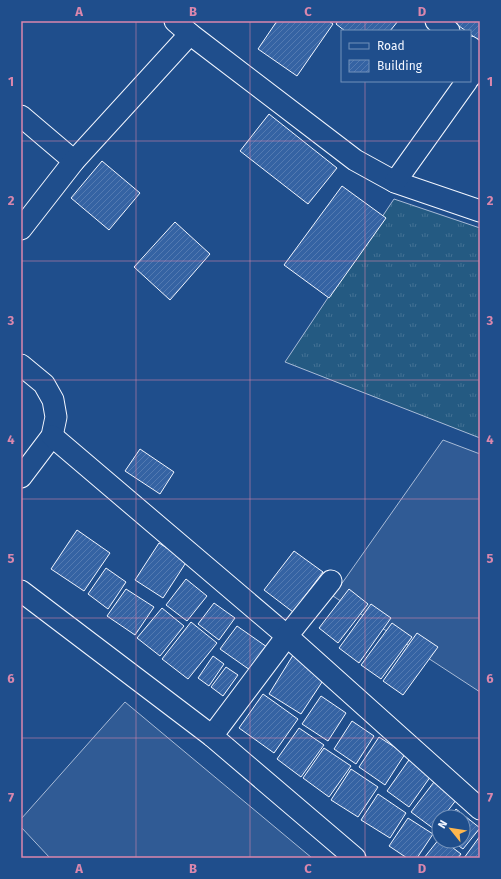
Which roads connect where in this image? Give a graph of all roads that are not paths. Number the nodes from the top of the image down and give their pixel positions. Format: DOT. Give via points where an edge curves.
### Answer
graph roads {
  1 [pos="436,21"];
  2 [pos="182,28"];
  3 [pos="448,30"];
  4 [pos="471,48"];
  5 [pos="480,55"];
  6 [pos="480,63"];
  7 [pos="471,76"];
  8 [pos="466,82"];
  9 [pos="21,116"];
  10 [pos="74,161"];
  11 [pos="395,182"];
  12 [pos="480,212"];
  13 [pos="21,229"];
  14 [pos="21,365"];
  15 [pos="52,436"];
  16 [pos="21,477"];
  17 [pos="331,581"];
  18 [pos="21,591"];
  19 [pos="288,636"];
  20 [pos="212,736"];
  21 [pos="480,809"];
  22 [pos="355,858"];
  1 -- 3 [label="street"];
  2 -- 10 [label="street"];
  2 -- 11 [label="street" via="355,160"];
  4 -- 5 [label="street"];
  6 -- 7 [label="street"];
  8 -- 11 [label="street"];
  9 -- 10 [label="street"];
  10 -- 13 [label="street"];
  11 -- 12 [label="street"];
  14 -- 15 [label="street" via="44,384 53,400 56,417"];
  15 -- 16 [label="street"];
  15 -- 19 [label="street"];
  17 -- 19 [label="street"];
  18 -- 20 [label="street"];
  19 -- 20 [label="street"];
  19 -- 21 [label="street"];
  20 -- 22 [label="street"];
}
